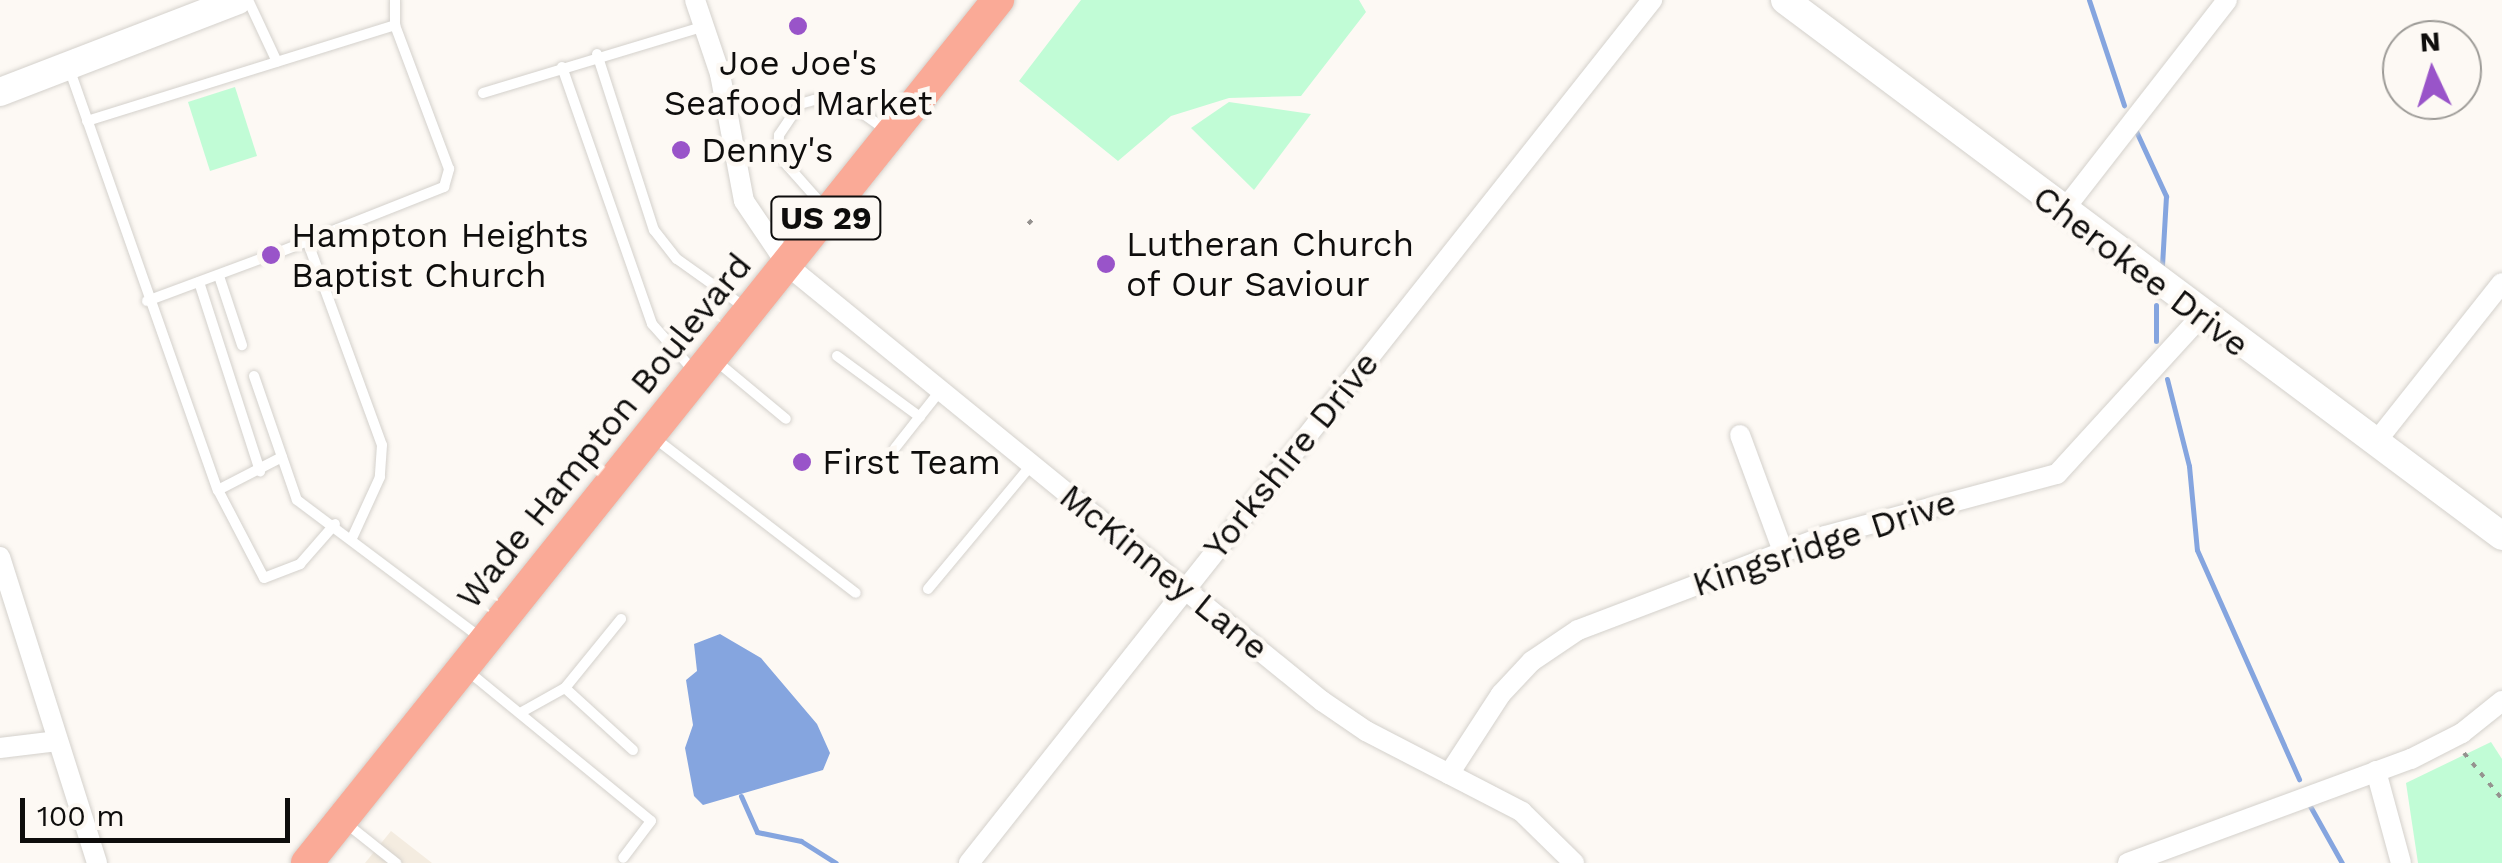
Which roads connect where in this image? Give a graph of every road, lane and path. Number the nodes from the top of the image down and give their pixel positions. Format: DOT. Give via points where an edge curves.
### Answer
graph roads {
  1 [pos="238,0"];
  2 [pos="248,0"];
  3 [pos="395,0"];
  4 [pos="695,0"];
  5 [pos="998,0"];
  6 [pos="1652,0"];
  7 [pos="1784,0"];
  8 [pos="2227,0"];
  9 [pos="395,25"];
  10 [pos="706,26"];
  11 [pos="598,54"];
  12 [pos="277,62"];
  13 [pos="68,66"];
  14 [pos="562,66"];
  15 [pos="0,92"];
  16 [pos="483,92"];
  17 [pos="86,121"];
  18 [pos="892,135"];
  19 [pos="2063,211"];
  20 [pos="830,213"];
  21 [pos="308,243"];
  22 [pos="277,253"];
  23 [pos="265,256"];
  24 [pos="781,257"];
  25 [pos="219,276"];
  26 [pos="199,282"];
  27 [pos="2502,283"];
  28 [pos="147,301"];
  29 [pos="752,312"];
  30 [pos="2202,316"];
  31 [pos="242,345"];
  32 [pos="837,356"];
  33 [pos="707,368"];
  34 [pos="254,376"];
  35 [pos="940,391"];
  36 [pos="920,416"];
  37 [pos="786,419"];
  38 [pos="1740,435"];
  39 [pos="652,436"];
  40 [pos="2375,443"];
  41 [pos="896,448"];
  42 [pos="282,457"];
  43 [pos="1032,464"];
  44 [pos="260,470"];
  45 [pos="218,490"];
  46 [pos="335,524"];
  47 [pos="353,536"];
  48 [pos="2502,536"];
  49 [pos="1783,551"];
  50 [pos="0,557"];
  51 [pos="1185,588"];
  52 [pos="928,589"];
  53 [pos="856,593"];
  54 [pos="621,619"];
  55 [pos="485,642"];
  56 [pos="464,668"];
  57 [pos="565,688"];
  58 [pos="2502,701"];
  59 [pos="520,714"];
  60 [pos="2454,738"];
  61 [pos="58,741"];
  62 [pos="0,748"];
  63 [pos="633,750"];
  64 [pos="2376,771"];
  65 [pos="1449,774"];
  66 [pos="2502,799"];
  67 [pos="342,820"];
  68 [pos="623,858"];
  69 [pos="97,863"];
  70 [pos="308,863"];
  71 [pos="396,863"];
  72 [pos="969,863"];
  73 [pos="1574,863"];
  74 [pos="2128,863"];
  75 [pos="2400,863"];
  1 -- 13 [label="street"];
  2 -- 12 [label="lane"];
  3 -- 9 [label="lane"];
  4 -- 10 [label="street, McKinney Lane"];
  5 -- 18 [label="main road, Wade Hampton Boulevard / US 29"];
  6 -- 51 [label="street, Yorkshire Drive"];
  7 -- 19 [label="street, Cherokee Drive"];
  8 -- 19 [label="street"];
  9 -- 12 [label="lane"];
  9 -- 21 [label="lane" via="449,169 444,187"];
  10 -- 11 [label="lane"];
  10 -- 24 [label="street, McKinney Lane" via="744,201"];
  11 -- 14 [label="lane"];
  11 -- 29 [label="lane" via="654,230 677,259"];
  12 -- 17 [label="lane"];
  13 -- 15 [label="street"];
  13 -- 17 [label="lane"];
  14 -- 16 [label="lane"];
  14 -- 33 [label="lane" via="652,324"];
  17 -- 28 [label="lane"];
  18 -- 20 [label="main road, Wade Hampton Boulevard / US 29"];
  18 -- 20 [label="lane" via="860,112 800,104 779,136 778,155"];
  19 -- 30 [label="street, Cherokee Drive"];
  20 -- 24 [label="main road, Wade Hampton Boulevard / US 29"];
  21 -- 22 [label="lane"];
  21 -- 47 [label="lane" via="382,444 380,477"];
  23 -- 25 [label="lane"];
  24 -- 29 [label="main road, Wade Hampton Boulevard / US 29"];
  24 -- 35 [label="street, McKinney Lane"];
  25 -- 26 [label="lane"];
  25 -- 31 [label="lane"];
  26 -- 28 [label="lane"];
  26 -- 44 [label="lane"];
  27 -- 40 [label="street"];
  28 -- 45 [label="lane"];
  29 -- 33 [label="main road, Wade Hampton Boulevard / US 29"];
  30 -- 40 [label="street, Cherokee Drive"];
  30 -- 49 [label="street, Kingsridge Drive" via="2081,455 2056,474"];
  32 -- 36 [label="lane"];
  33 -- 37 [label="lane"];
  33 -- 39 [label="main road, Wade Hampton Boulevard / US 29"];
  34 -- 42 [label="lane"];
  35 -- 36 [label="lane"];
  35 -- 43 [label="street, McKinney Lane"];
  36 -- 41 [label="lane"];
  38 -- 49 [label="street"];
  39 -- 53 [label="lane"];
  39 -- 55 [label="main road, Wade Hampton Boulevard / US 29"];
  40 -- 48 [label="street, Cherokee Drive"];
  42 -- 44 [label="lane"];
  42 -- 46 [label="lane" via="297,500"];
  43 -- 51 [label="street, McKinney Lane"];
  43 -- 52 [label="lane"];
  44 -- 45 [label="lane"];
  45 -- 46 [label="lane" via="264,578 300,564"];
  46 -- 47 [label="lane"];
  47 -- 55 [label="lane"];
  49 -- 65 [label="street, Kingsridge Drive" via="1553,644 1501,694"];
  50 -- 61 [label="street"];
  51 -- 65 [label="street, McKinney Lane" via="1322,700"];
  51 -- 72 [label="street, Yorkshire Drive"];
  54 -- 57 [label="lane"];
  55 -- 56 [label="main road, Wade Hampton Boulevard / US 29"];
  56 -- 59 [label="lane"];
  56 -- 67 [label="main road, Wade Hampton Boulevard / US 29"];
  57 -- 59 [label="lane"];
  57 -- 63 [label="lane"];
  58 -- 60 [label="street"];
  59 -- 68 [label="lane" via="651,821"];
  60 -- 64 [label="street"];
  60 -- 66 [label="path"];
  61 -- 62 [label="street"];
  61 -- 69 [label="street"];
  64 -- 74 [label="street"];
  64 -- 75 [label="street"];
  65 -- 73 [label="street, McKinney Lane" via="1522,812"];
  67 -- 70 [label="main road, Wade Hampton Boulevard / US 29"];
  67 -- 71 [label="lane"];
}
